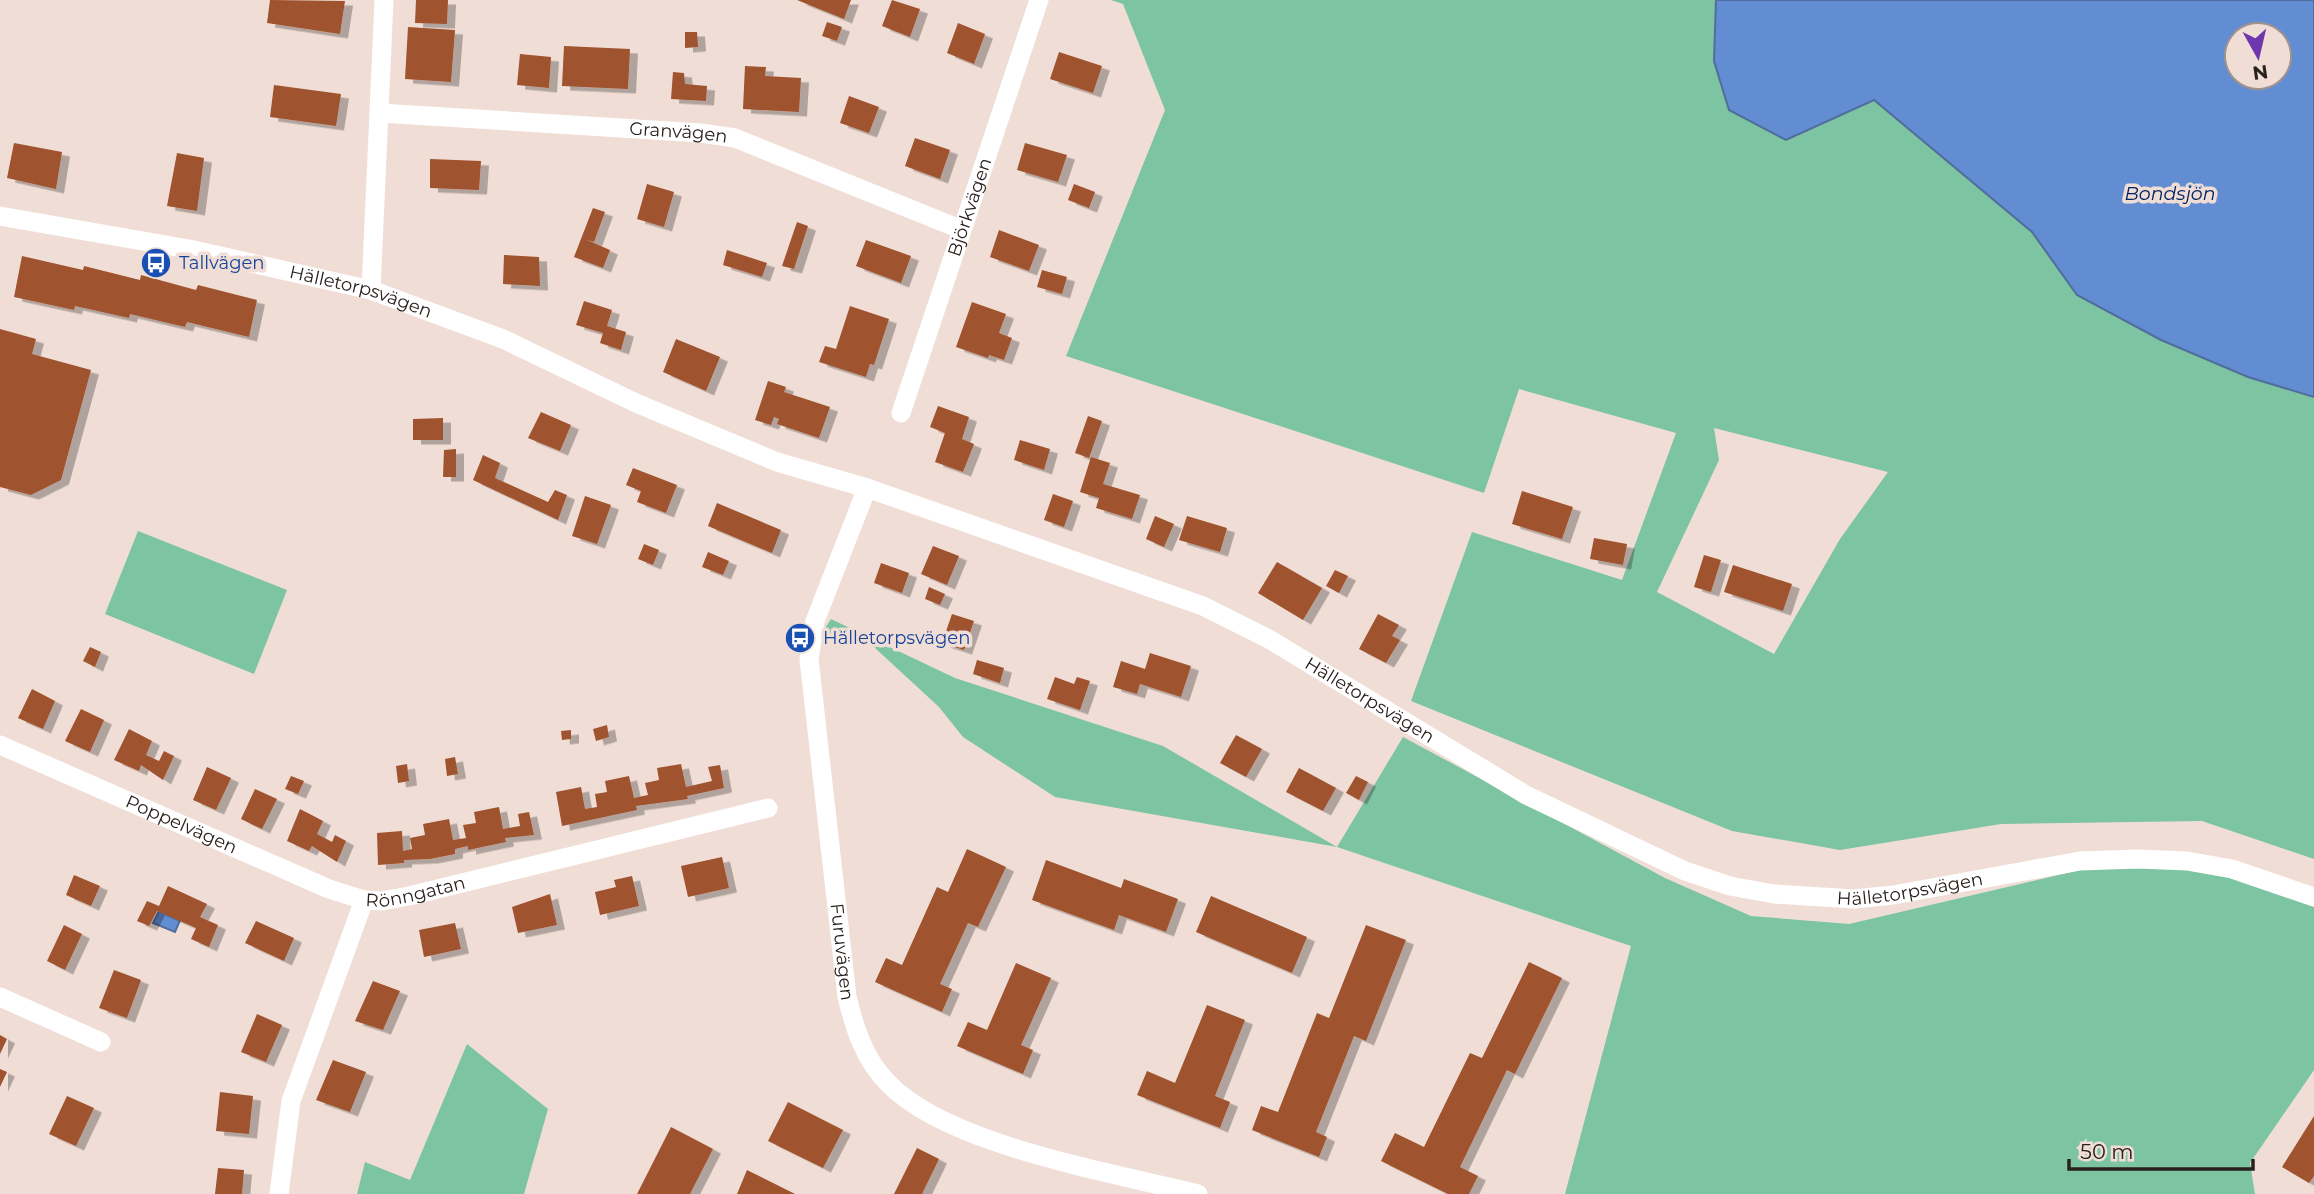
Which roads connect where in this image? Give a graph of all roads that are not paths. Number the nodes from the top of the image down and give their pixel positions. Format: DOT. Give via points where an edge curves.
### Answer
graph roads {
  1 [pos="384,0"];
  2 [pos="1039,0"];
  3 [pos="380,113"];
  4 [pos="0,216"];
  5 [pos="960,229"];
  6 [pos="371,290"];
  7 [pos="901,413"];
  8 [pos="867,488"];
  9 [pos="0,746"];
  10 [pos="768,808"];
  11 [pos="2314,897"];
  12 [pos="365,900"];
  13 [pos="0,997"];
  14 [pos="101,1042"];
  15 [pos="279,1194"];
  16 [pos="1198,1194"];
  1 -- 3 [label="street"];
  2 -- 5 [label="street, Björkvägen"];
  3 -- 5 [label="street, Granvägen" via="735,138"];
  3 -- 6 [label="street"];
  4 -- 6 [label="street, Hälletorpsvägen" via="189,249"];
  5 -- 7 [label="street, Björkvägen"];
  6 -- 8 [label="street, Hälletorpsvägen" via="503,339 701,432 777,462"];
  8 -- 11 [label="street, Hälletorpsvägen" via="1203,606 1280,646 1526,795 1685,871 1730,886 1854,899 2080,861 2138,859 2232,869"];
  8 -- 16 [label="street, Furuvägen" via="815,621 809,659 847,997 868,1059 911,1103 947,1124 996,1142"];
  9 -- 12 [label="street, Poppelvägen" via="337,892"];
  10 -- 12 [label="street, Rönngatan" via="409,896"];
  12 -- 15 [label="street, Rönngatan" via="290,1101"];
  13 -- 14 [label="street"];
}
